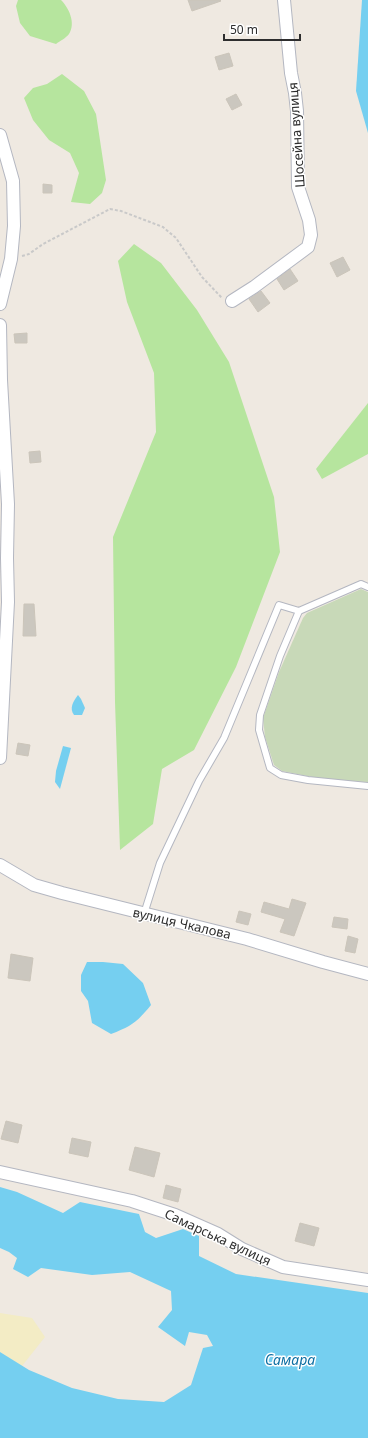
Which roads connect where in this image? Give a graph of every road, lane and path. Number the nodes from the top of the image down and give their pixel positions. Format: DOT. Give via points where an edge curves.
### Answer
graph roads {
  1 [pos="284,0"];
  2 [pos="0,135"];
  3 [pos="11,259"];
  4 [pos="232,301"];
  5 [pos="0,304"];
  6 [pos="0,325"];
  7 [pos="368,587"];
  8 [pos="299,611"];
  9 [pos="0,758"];
  10 [pos="368,786"];
  11 [pos="0,865"];
  12 [pos="144,914"];
  13 [pos="368,974"];
  14 [pos="0,1172"];
  15 [pos="368,1280"];
  1 -- 4 [label="street, Шосейна вулиця" via="297,111 298,187 309,220 311,236 308,247"];
  2 -- 3 [label="street" via="13,181 14,226"];
  3 -- 4 [label="path" via="29,254 110,209 121,211 163,227 176,238 202,277 222,297"];
  3 -- 5 [label="street"];
  6 -- 9 [label="street" via="8,504 8,602"];
  7 -- 8 [label="lane" via="361,584"];
  8 -- 10 [label="lane" via="260,715 258,730 270,768 281,775 308,780"];
  8 -- 12 [label="lane" via="279,605 224,738 199,781 160,863"];
  11 -- 12 [label="street, вулиця Чкалова" via="34,885"];
  12 -- 13 [label="street, вулиця Чкалова" via="247,939"];
  14 -- 15 [label="street, Самарська вулиця" via="132,1201 175,1215 283,1267"];
}
